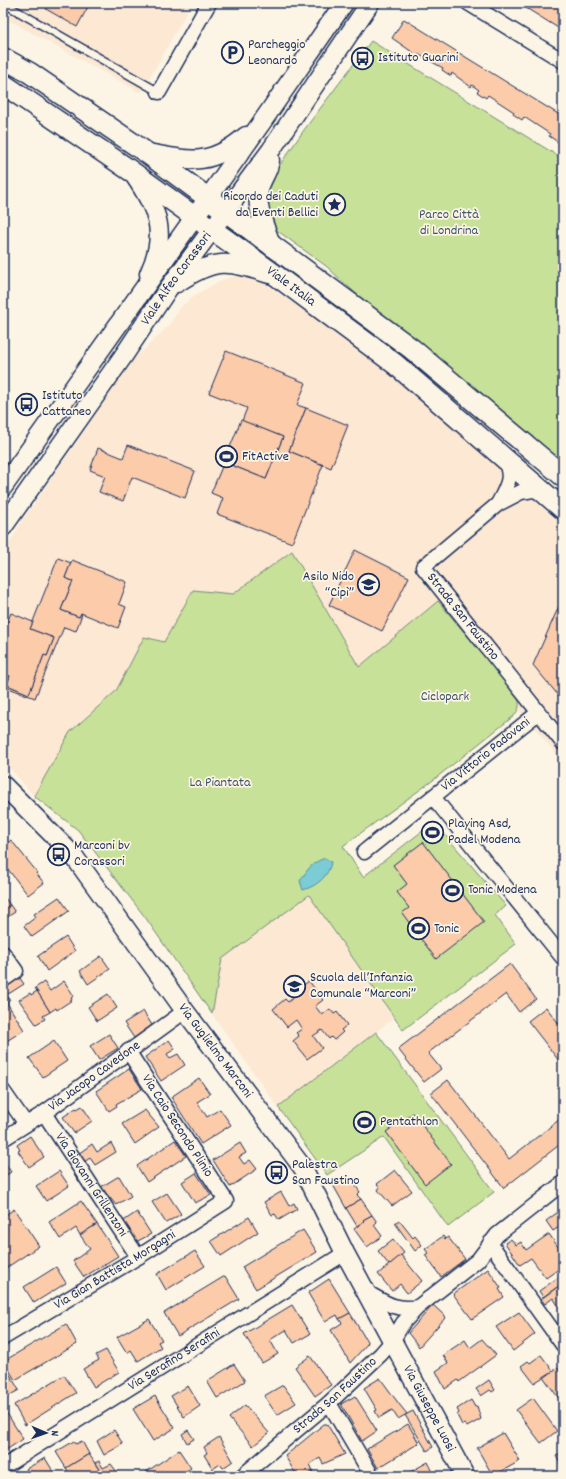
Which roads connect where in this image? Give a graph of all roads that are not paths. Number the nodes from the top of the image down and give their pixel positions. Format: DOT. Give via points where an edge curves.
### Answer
graph roads {
  1 [pos="3,3"];
  2 [pos="209,3"];
  3 [pos="370,3"];
  4 [pos="468,3"];
  5 [pos="341,4"];
  6 [pos="352,31"];
  7 [pos="3,58"];
  8 [pos="563,61"];
  9 [pos="3,84"];
  10 [pos="159,92"];
  11 [pos="262,122"];
  12 [pos="271,150"];
  13 [pos="147,153"];
  14 [pos="131,171"];
  15 [pos="208,198"];
  16 [pos="225,211"];
  17 [pos="195,217"];
  18 [pos="212,229"];
  19 [pos="272,247"];
  20 [pos="278,277"];
  21 [pos="168,289"];
  22 [pos="137,298"];
  23 [pos="497,451"];
  24 [pos="563,476"];
  25 [pos="3,487"];
  26 [pos="544,492"];
  27 [pos="498,504"];
  28 [pos="563,509"];
  29 [pos="3,527"];
  30 [pos="538,713"];
  31 [pos="563,742"];
  32 [pos="3,785"];
  33 [pos="433,797"];
  34 [pos="364,852"];
  35 [pos="3,953"];
  36 [pos="563,958"];
  37 [pos="3,980"];
  38 [pos="185,1011"];
  39 [pos="128,1051"];
  40 [pos="3,1091"];
  41 [pos="44,1113"];
  42 [pos="26,1124"];
  43 [pos="3,1139"];
  44 [pos="563,1183"];
  45 [pos="226,1201"];
  46 [pos="490,1243"];
  47 [pos="345,1253"];
  48 [pos="138,1257"];
  49 [pos="366,1292"];
  50 [pos="418,1307"];
  51 [pos="3,1338"];
  52 [pos="393,1340"];
  53 [pos="563,1346"];
  54 [pos="329,1403"];
  55 [pos="3,1467"];
  56 [pos="242,1476"];
  57 [pos="372,1476"];
  58 [pos="465,1476"];
  1 -- 10 [label="lane"];
  2 -- 10 [label="street"];
  3 -- 6 [label="street, Viale Alfeo Corassori"];
  4 -- 8 [label="street"];
  5 -- 6 [label="street, Viale Alfeo Corassori"];
  5 -- 11 [label="street, Viale Alfeo Corassori"];
  6 -- 12 [label="street, Viale Alfeo Corassori"];
  7 -- 13 [label="main road" via="30,73"];
  9 -- 14 [label="main road, Viale Italia"];
  11 -- 13 [label="street" via="219,155 202,159"];
  11 -- 15 [label="street, Viale Alfeo Corassori"];
  12 -- 16 [label="street, Viale Alfeo Corassori"];
  12 -- 19 [label="street" via="269,169 260,188 259,206"];
  13 -- 15 [label="main road, Viale Italia"];
  14 -- 17 [label="main road, Viale Italia"];
  14 -- 22 [label="street" via="155,208 159,222 157,246 151,268"];
  15 -- 16 [label="main road, Viale Italia"];
  15 -- 17 [label="street, Viale Alfeo Corassori"];
  16 -- 18 [label="street, Viale Alfeo Corassori"];
  16 -- 19 [label="main road, Viale Italia"];
  17 -- 18 [label="main road, Viale Italia"];
  17 -- 22 [label="street, Viale Alfeo Corassori"];
  18 -- 20 [label="main road, Viale Italia"];
  18 -- 21 [label="street, Viale Alfeo Corassori"];
  19 -- 24 [label="main road, Viale Italia" via="412,349"];
  20 -- 21 [label="street" via="238,264 215,264 196,270"];
  20 -- 23 [label="main road, Viale Italia" via="395,364"];
  21 -- 29 [label="street, Viale Alfeo Corassori"];
  22 -- 25 [label="street, Viale Alfeo Corassori"];
  23 -- 26 [label="main road, Viale Italia"];
  23 -- 27 [label="street, Strada San Faustino" via="509,468 508,484"];
  26 -- 27 [label="street, Strada San Faustino" via="521,492"];
  26 -- 28 [label="main road, Viale Italia"];
  27 -- 30 [label="street, Strada San Faustino" via="423,567"];
  30 -- 31 [label="street, Strada San Faustino"];
  30 -- 33 [label="street, Via Vittorio Padovani"];
  32 -- 38 [label="street, Via Guglielmo Marconi" via="73,855"];
  33 -- 34 [label="street, Via Vittorio Padovani"];
  33 -- 36 [label="street, Via Vittorio Padovani"];
  35 -- 37 [label="street" via="16,971"];
  38 -- 39 [label="street, Via Jacopo Cavedone"];
  38 -- 47 [label="street, Via Guglielmo Marconi" via="303,1168"];
  39 -- 41 [label="street, Via Jacopo Cavedone"];
  39 -- 45 [label="street, Via Caio Secondo Plinio"];
  40 -- 42 [label="street"];
  41 -- 42 [label="street, Via Jacopo Cavedone"];
  41 -- 48 [label="street, Via Giovanni Grillenzoni"];
  42 -- 43 [label="street, Via Jacopo Cavedone"];
  44 -- 46 [label="street, Strada San Faustino" via="510,1223"];
  45 -- 48 [label="street, Via Gian Battista Morgagni"];
  46 -- 50 [label="street, Strada San Faustino" via="478,1260"];
  46 -- 53 [label="street"];
  47 -- 49 [label="street, Via Guglielmo Marconi"];
  47 -- 55 [label="street, Via Serafino Serafini"];
  48 -- 51 [label="street, Via Gian Battista Morgagni"];
  49 -- 50 [label="street" via="397,1308 405,1310"];
  49 -- 52 [label="street, Via Guglielmo Marconi"];
  50 -- 52 [label="street, Strada San Faustino" via="403,1323"];
  52 -- 54 [label="street, Strada San Faustino"];
  52 -- 58 [label="street, Via Giuseppe Luosi"];
  54 -- 56 [label="street, Strada San Faustino"];
  54 -- 57 [label="street"];
}
